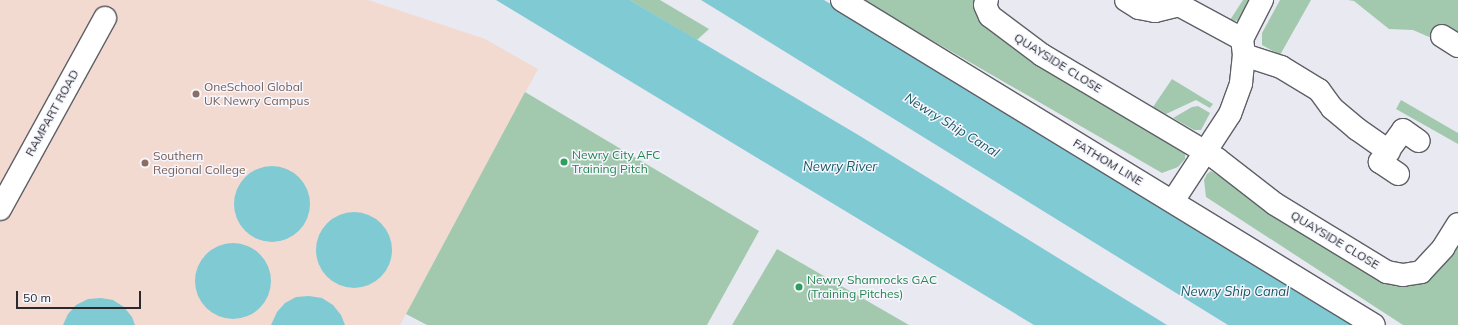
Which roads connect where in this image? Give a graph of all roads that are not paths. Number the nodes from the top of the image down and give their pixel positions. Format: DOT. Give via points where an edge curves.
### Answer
graph roads {
  1 [pos="842,0"];
  2 [pos="987,0"];
  3 [pos="1126,0"];
  4 [pos="1262,0"];
  5 [pos="105,18"];
  6 [pos="1243,47"];
  7 [pos="1419,141"];
  8 [pos="1389,151"];
  9 [pos="1206,152"];
  10 [pos="1398,174"];
  11 [pos="1172,201"];
  12 [pos="0,209"];
  13 [pos="1458,224"];
  14 [pos="1374,325"];
  1 -- 11 [label="street, FATHOM LINE"];
  2 -- 9 [label="street, QUAYSIDE CLOSE" via="985,5 990,16 1016,37"];
  3 -- 6 [label="street" via="1139,8 1155,11 1179,5"];
  4 -- 6 [label="street"];
  5 -- 12 [label="street, RAMPART ROAD"];
  6 -- 8 [label="street" via="1319,90 1332,108"];
  6 -- 9 [label="street" via="1241,83 1230,114"];
  7 -- 8 [label="street" via="1403,130"];
  8 -- 10 [label="street" via="1380,162"];
  9 -- 11 [label="street"];
  9 -- 13 [label="street, QUAYSIDE CLOSE" via="1275,204 1387,272 1403,275 1421,272 1443,248"];
  11 -- 14 [label="street, FATHOM LINE"];
}
